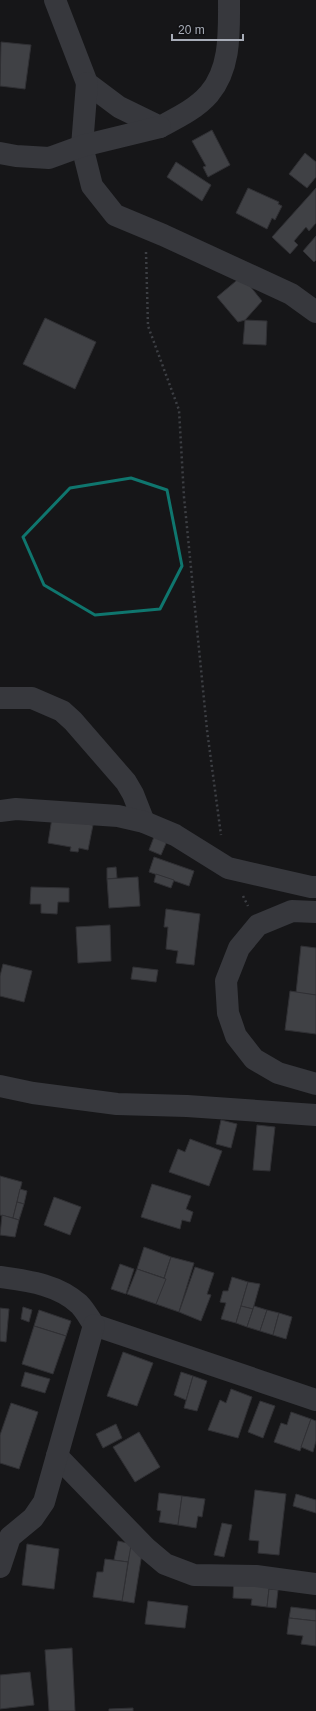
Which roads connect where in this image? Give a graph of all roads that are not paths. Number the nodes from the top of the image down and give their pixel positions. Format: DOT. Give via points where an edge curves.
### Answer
graph roads {
  1 [pos="55,0"];
  2 [pos="229,0"];
  3 [pos="88,83"];
  4 [pos="160,127"];
  5 [pos="82,146"];
  6 [pos="0,153"];
  7 [pos="316,312"];
  8 [pos="0,698"];
  9 [pos="0,811"];
  10 [pos="144,822"];
  11 [pos="316,887"];
  12 [pos="316,912"];
  13 [pos="316,1084"];
  14 [pos="0,1086"];
  15 [pos="316,1115"];
  16 [pos="0,1277"];
  17 [pos="94,1325"];
  18 [pos="316,1400"];
  19 [pos="56,1456"];
  20 [pos="5,1536"];
  21 [pos="0,1567"];
  22 [pos="316,1584"];
  1 -- 3 [label="street"];
  2 -- 4 [label="street" via="229,37 222,72 208,94 188,111"];
  3 -- 4 [label="street" via="119,107"];
  3 -- 5 [label="street"];
  4 -- 5 [label="street"];
  5 -- 6 [label="street" via="49,158"];
  5 -- 7 [label="street" via="92,186 115,215 291,294"];
  8 -- 10 [label="street" via="32,698 62,711 126,782"];
  9 -- 10 [label="street" via="16,809 118,816"];
  10 -- 11 [label="street" via="175,835 228,868"];
  12 -- 13 [label="street" via="292,911 258,925 239,948 226,981 228,1013 236,1036 254,1059 278,1073"];
  14 -- 15 [label="street" via="117,1104"];
  16 -- 17 [label="street" via="40,1283 60,1291 79,1305"];
  17 -- 18 [label="street"];
  17 -- 19 [label="street"];
  19 -- 20 [label="street" via="44,1502 33,1518"];
  19 -- 22 [label="street" via="146,1548 165,1564 194,1575 256,1576"];
  20 -- 21 [label="street"];
}
